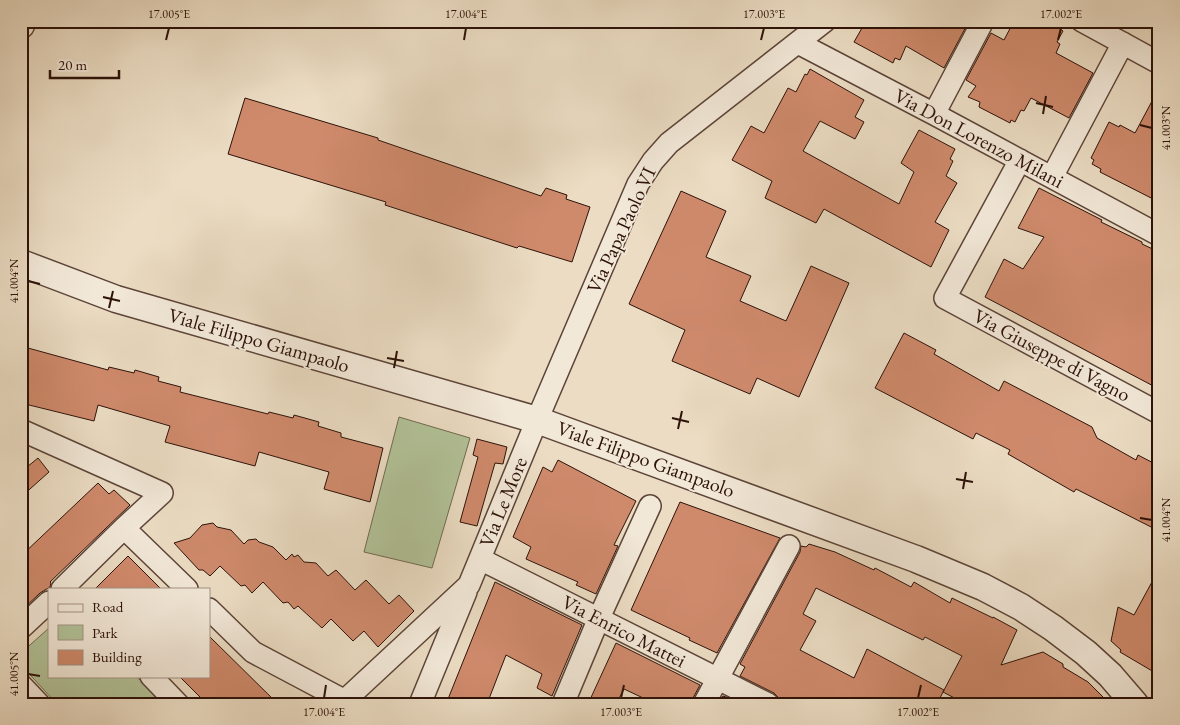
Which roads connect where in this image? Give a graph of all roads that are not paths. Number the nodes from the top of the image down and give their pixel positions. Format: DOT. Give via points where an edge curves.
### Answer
graph roads {
  1 [pos="22,21"];
  2 [pos="825,21"];
  3 [pos="982,21"];
  4 [pos="1082,21"];
  5 [pos="21,25"];
  6 [pos="798,43"];
  7 [pos="1123,43"];
  8 [pos="1159,63"];
  9 [pos="934,114"];
  10 [pos="1020,160"];
  11 [pos="1052,177"];
  12 [pos="1159,235"];
  13 [pos="21,263"];
  14 [pos="21,283"];
  15 [pos="116,299"];
  16 [pos="1159,412"];
  17 [pos="537,420"];
  18 [pos="21,430"];
  19 [pos="650,506"];
  20 [pos="124,528"];
  21 [pos="789,546"];
  22 [pos="480,559"];
  23 [pos="469,585"];
  24 [pos="64,588"];
  25 [pos="186,588"];
  26 [pos="48,603"];
  27 [pos="210,610"];
  28 [pos="599,618"];
  29 [pos="21,628"];
  30 [pos="153,678"];
  31 [pos="718,678"];
  32 [pos="21,685"];
  33 [pos="345,703"];
  34 [pos="39,704"];
  35 [pos="178,704"];
  36 [pos="420,704"];
  37 [pos="563,704"];
  38 [pos="704,704"];
  39 [pos="768,704"];
  40 [pos="1135,704"];
  1 -- 5 [label="street"];
  2 -- 6 [label="street, Via Papa Paolo VI"];
  3 -- 9 [label="street"];
  4 -- 7 [label="street"];
  6 -- 9 [label="street, Via Don Lorenzo Milani"];
  6 -- 17 [label="street, Via Papa Paolo VI" via="670,143 653,161 638,184"];
  7 -- 8 [label="street"];
  7 -- 11 [label="street"];
  9 -- 10 [label="street, Via Don Lorenzo Milani"];
  10 -- 11 [label="street, Via Don Lorenzo Milani"];
  10 -- 16 [label="street, Via Giuseppe di Vagno" via="945,298"];
  11 -- 12 [label="street, Via Don Lorenzo Milani"];
  13 -- 15 [label="street, Viale Filippo Giampaolo"];
  14 -- 15 [label="street, Viale Filippo Giampaolo"];
  15 -- 17 [label="street, Viale Filippo Giampaolo"];
  17 -- 22 [label="street, Via Le More"];
  17 -- 40 [label="street, Viale Filippo Giampaolo" via="888,548 983,587 1021,607 1086,652"];
  18 -- 20 [label="street" via="162,493"];
  19 -- 28 [label="street"];
  20 -- 24 [label="street"];
  20 -- 25 [label="street"];
  21 -- 31 [label="street"];
  22 -- 23 [label="street, Via Le More"];
  22 -- 28 [label="street, Via Enrico Mattei"];
  23 -- 33 [label="street, Via Le More"];
  23 -- 36 [label="street, Via Le More"];
  26 -- 29 [label="street"];
  27 -- 33 [label="street" via="254,652"];
  28 -- 31 [label="street, Via Enrico Mattei"];
  28 -- 37 [label="street"];
  30 -- 35 [label="street"];
  31 -- 38 [label="street"];
  31 -- 39 [label="street, Via Enrico Mattei"];
  32 -- 34 [label="street"];
}
